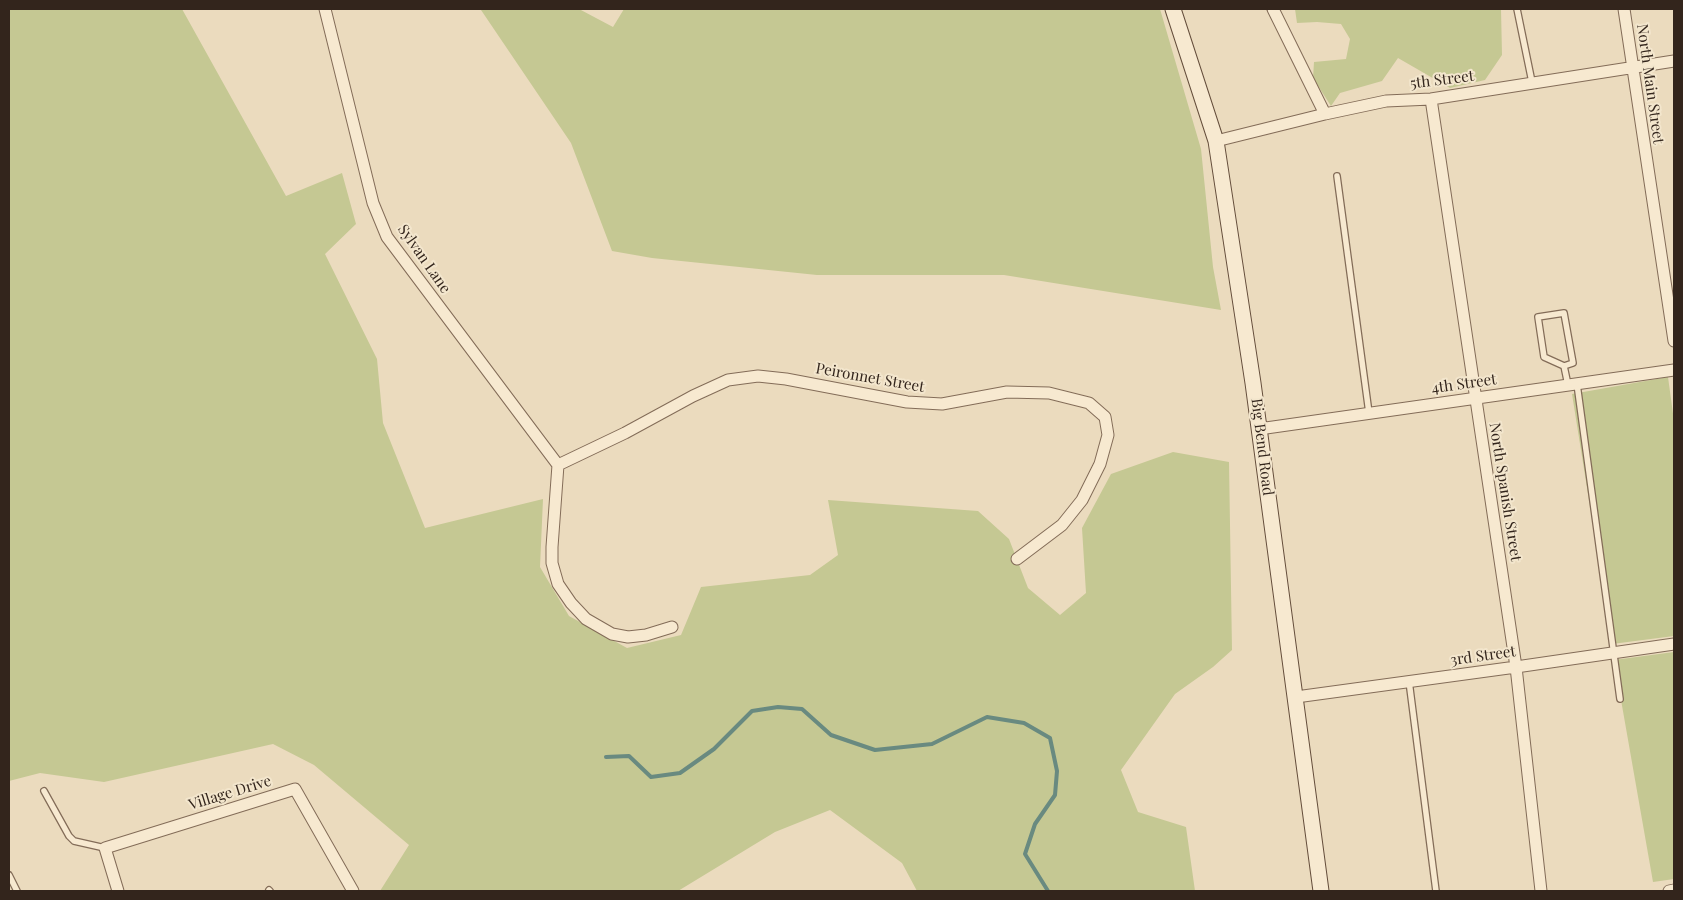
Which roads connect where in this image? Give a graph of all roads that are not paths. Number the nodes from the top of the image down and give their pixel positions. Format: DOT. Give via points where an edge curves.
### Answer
graph roads {
  1 [pos="325,9"];
  2 [pos="1173,9"];
  3 [pos="1273,9"];
  4 [pos="1517,9"];
  5 [pos="1624,9"];
  6 [pos="1674,61"];
  7 [pos="1632,67"];
  8 [pos="1532,82"];
  9 [pos="1431,99"];
  10 [pos="1325,114"];
  11 [pos="1216,140"];
  12 [pos="1337,176"];
  13 [pos="1674,342"];
  14 [pos="1564,366"];
  15 [pos="1674,370"];
  16 [pos="1572,384"];
  17 [pos="1475,398"];
  18 [pos="1369,413"];
  19 [pos="1259,429"];
  20 [pos="558,465"];
  21 [pos="1017,559"];
  22 [pos="672,627"];
  23 [pos="1674,644"];
  24 [pos="1613,653"];
  25 [pos="1516,667"];
  26 [pos="1409,681"];
  27 [pos="1296,697"];
  28 [pos="1620,699"];
  29 [pos="44,791"];
  30 [pos="105,848"];
  31 [pos="9,875"];
  32 [pos="1674,890"];
  33 [pos="17,891"];
  34 [pos="117,891"];
  35 [pos="353,891"];
  36 [pos="1322,891"];
  37 [pos="1436,891"];
  38 [pos="1541,891"];
  39 [pos="1669,891"];
  1 -- 20 [label="street, Sylvan Lane" via="373,203 387,237"];
  2 -- 11 [label="main road, Big Bend Road"];
  3 -- 10 [label="street"];
  4 -- 8 [label="lane"];
  5 -- 7 [label="street, North Main Street"];
  6 -- 7 [label="street, 5th Street"];
  7 -- 8 [label="street, 5th Street"];
  7 -- 13 [label="street, North Main Street"];
  8 -- 9 [label="street, 5th Street"];
  9 -- 10 [label="street, 5th Street" via="1386,101"];
  9 -- 17 [label="street, North Spanish Street"];
  10 -- 11 [label="street, 5th Street"];
  11 -- 19 [label="main road, Big Bend Road"];
  12 -- 18 [label="lane"];
  14 -- 14 [label="lane" via="1544,358 1538,317 1564,313 1573,363"];
  14 -- 16 [label="lane"];
  15 -- 16 [label="street, 4th Street"];
  16 -- 17 [label="street, 4th Street"];
  16 -- 24 [label="lane"];
  17 -- 18 [label="street, 4th Street"];
  17 -- 25 [label="street, North Spanish Street"];
  18 -- 19 [label="street, 4th Street"];
  19 -- 27 [label="main road, Big Bend Road"];
  20 -- 21 [label="street, Peironnet Street" via="728,380 758,376 786,378 906,402 942,404 1024,392 1049,393 1089,402 1105,417 1108,435 1100,464 1082,500 1062,526"];
  20 -- 22 [label="street" via="552,563 558,584 571,603 586,619 612,634 628,637 646,635"];
  23 -- 24 [label="street, 3rd Street"];
  24 -- 25 [label="street, 3rd Street"];
  24 -- 28 [label="lane"];
  25 -- 26 [label="street, 3rd Street"];
  25 -- 38 [label="street, North Spanish Street"];
  26 -- 27 [label="street, 3rd Street"];
  26 -- 37 [label="lane"];
  27 -- 36 [label="main road, Big Bend Road"];
  29 -- 30 [label="lane" via="69,836"];
  30 -- 34 [label="street"];
  30 -- 35 [label="street, Village Drive" via="295,789"];
  31 -- 33 [label="lane"];
  32 -- 39 [label="street"];
}
